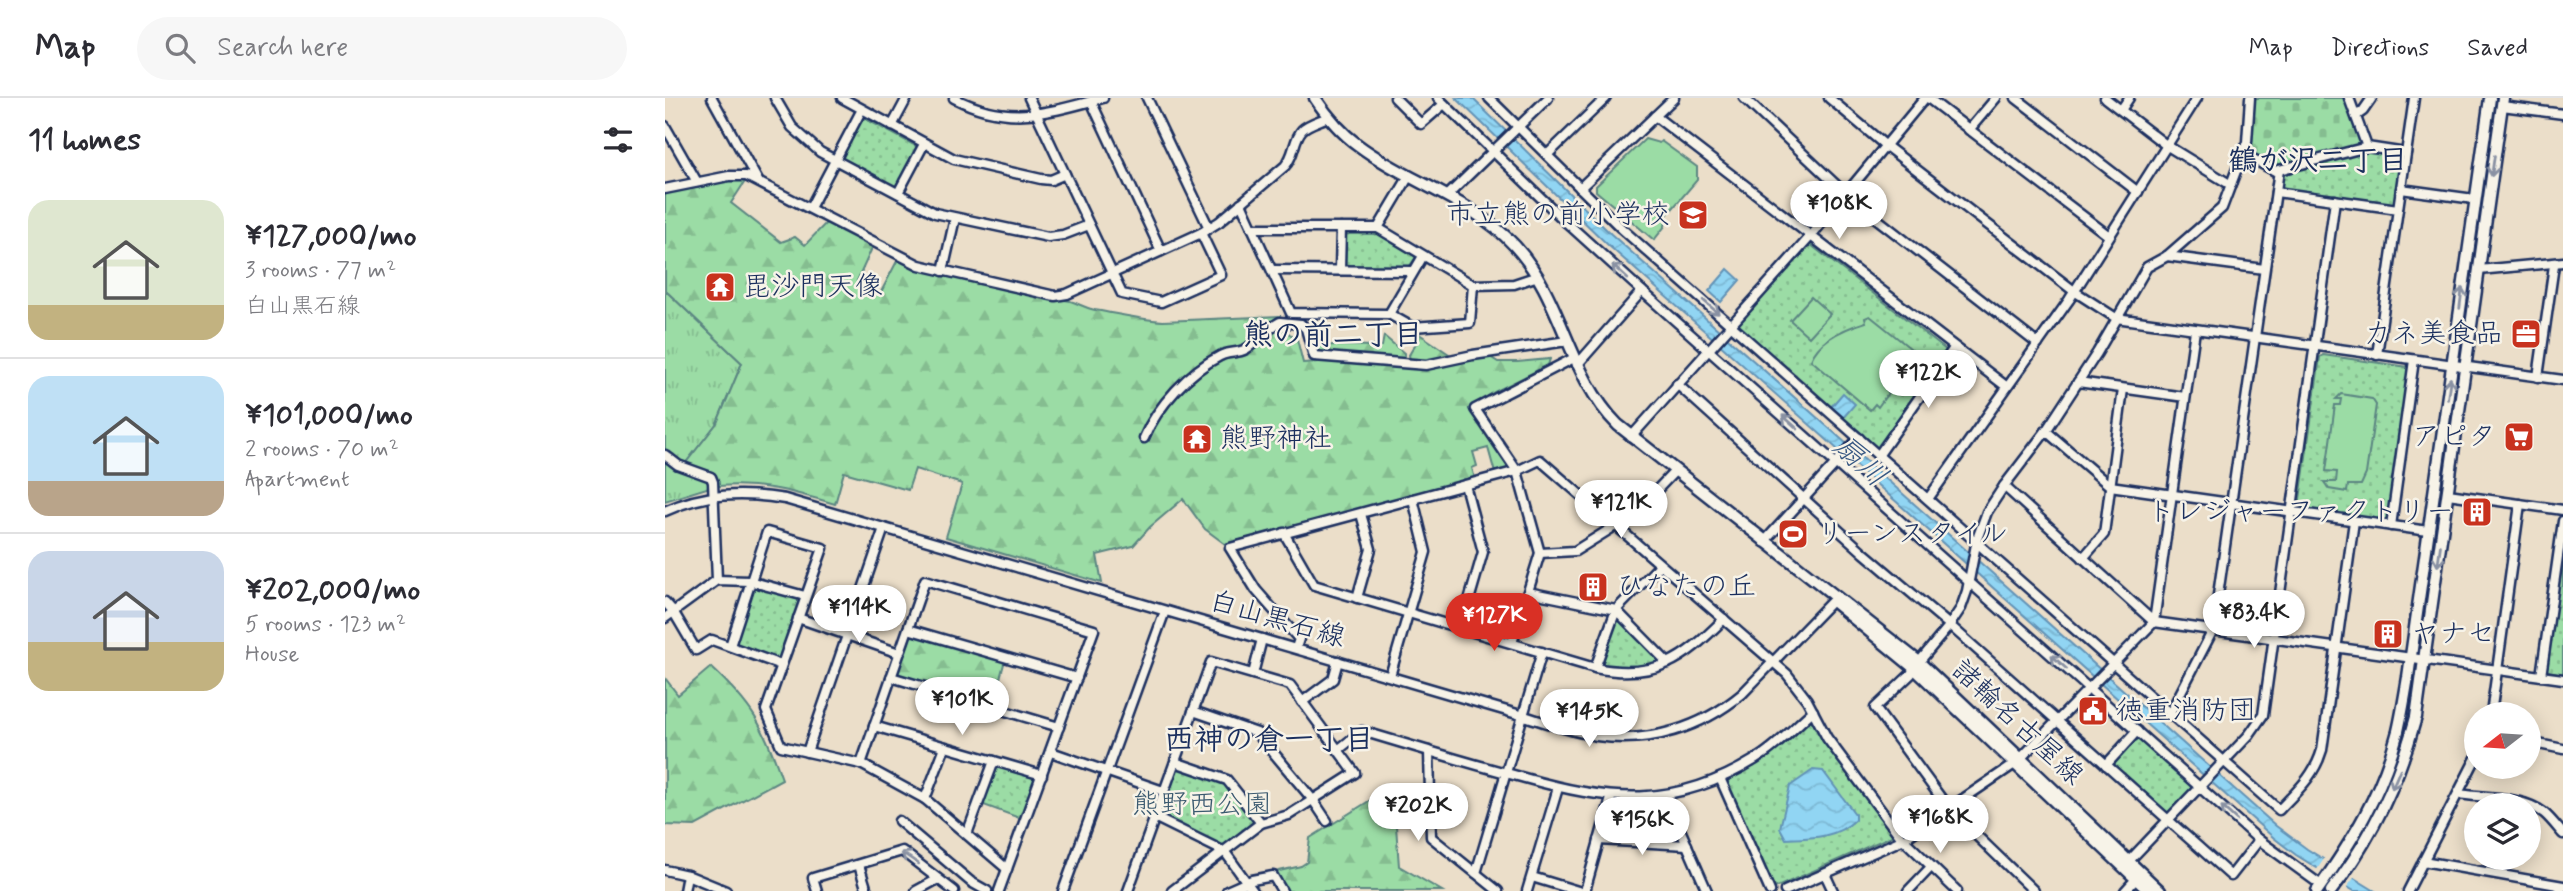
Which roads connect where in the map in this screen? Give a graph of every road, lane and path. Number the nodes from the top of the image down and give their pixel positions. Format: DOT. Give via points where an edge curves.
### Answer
graph roads {
  1 [pos="712,98"];
  2 [pos="775,98"];
  3 [pos="842,98"];
  4 [pos="907,98"];
  5 [pos="954,98"];
  6 [pos="1029,98"];
  7 [pos="1103,98"];
  8 [pos="1147,98"];
  9 [pos="1315,98"];
  10 [pos="1395,98"];
  11 [pos="1489,98"];
  12 [pos="1548,98"];
  13 [pos="1606,98"];
  14 [pos="1674,98"];
  15 [pos="1744,98"];
  16 [pos="1829,98"];
  17 [pos="1927,98"];
  18 [pos="1996,98"];
  19 [pos="2016,98"];
  20 [pos="2105,98"];
  21 [pos="2129,98"];
  22 [pos="2197,98"];
  23 [pos="2250,98"];
  24 [pos="2349,98"];
  25 [pos="2372,98"];
  26 [pos="2414,98"];
  27 [pos="2490,98"];
  28 [pos="1091,101"];
  29 [pos="1441,101"];
  30 [pos="2502,102"];
  31 [pos="862,110"];
  32 [pos="2121,110"];
  33 [pos="2563,114"];
  34 [pos="1037,115"];
  35 [pos="1655,116"];
  36 [pos="2356,116"];
  37 [pos="1328,117"];
  38 [pos="665,126"];
  39 [pos="893,126"];
  40 [pos="1969,130"];
  41 [pos="1514,131"];
  42 [pos="924,144"];
  43 [pos="2166,145"];
  44 [pos="1886,146"];
  45 [pos="1497,147"];
  46 [pos="2367,147"];
  47 [pos="2406,153"];
  48 [pos="2244,154"];
  49 [pos="1547,155"];
  50 [pos="834,160"];
  51 [pos="2279,170"];
  52 [pos="1065,174"];
  53 [pos="1409,176"];
  54 [pos="758,181"];
  55 [pos="697,182"];
  56 [pos="2231,185"];
  57 [pos="1580,188"];
  58 [pos="665,189"];
  59 [pos="2401,189"];
  60 [pos="2138,191"];
  61 [pos="2276,192"];
  62 [pos="898,193"];
  63 [pos="1846,194"];
  64 [pos="1447,196"];
  65 [pos="2474,199"];
  66 [pos="2335,200"];
  67 [pos="1241,203"];
  68 [pos="810,208"];
  69 [pos="2398,209"];
  70 [pos="955,218"];
  71 [pos="1089,225"];
  72 [pos="1252,228"];
  73 [pos="1341,228"];
  74 [pos="1378,228"];
  75 [pos="1205,230"];
  76 [pos="2109,236"];
  77 [pos="1810,237"];
  78 [pos="1161,251"];
  79 [pos="1423,256"];
  80 [pos="2167,256"];
  81 [pos="2563,262"];
  82 [pos="2554,265"];
  83 [pos="2264,269"];
  84 [pos="1272,270"];
  85 [pos="1340,270"];
  86 [pos="2479,270"];
  87 [pos="943,271"];
  88 [pos="1413,271"];
  89 [pos="1112,273"];
  90 [pos="1538,276"];
  91 [pos="1473,285"];
  92 [pos="1642,291"];
  93 [pos="2074,291"];
  94 [pos="1389,314"];
  95 [pos="2116,318"];
  96 [pos="1731,324"];
  97 [pos="2195,330"];
  98 [pos="2254,338"];
  99 [pos="1567,341"];
  100 [pos="2038,344"];
  101 [pos="1712,346"];
  102 [pos="2315,346"];
  103 [pos="1954,348"];
  104 [pos="2377,355"];
  105 [pos="2414,360"];
  106 [pos="1576,362"];
  107 [pos="2452,365"];
  108 [pos="2465,367"];
  109 [pos="2538,377"];
  110 [pos="2563,380"];
  111 [pos="2078,382"];
  112 [pos="1677,384"];
  113 [pos="2007,387"];
  114 [pos="2123,388"];
  115 [pos="2185,397"];
  116 [pos="2046,431"];
  117 [pos="1631,437"];
  118 [pos="1144,438"];
  119 [pos="1856,442"];
  120 [pos="665,455"];
  121 [pos="1878,456"];
  122 [pos="1839,459"];
  123 [pos="1517,471"];
  124 [pos="1674,471"];
  125 [pos="1465,485"];
  126 [pos="2004,486"];
  127 [pos="2110,486"];
  128 [pos="2448,494"];
  129 [pos="2172,495"];
  130 [pos="714,496"];
  131 [pos="1803,498"];
  132 [pos="1413,499"];
  133 [pos="1927,499"];
  134 [pos="2231,503"];
  135 [pos="2520,504"];
  136 [pos="2563,510"];
  137 [pos="665,511"];
  138 [pos="2291,512"];
  139 [pos="1361,514"];
  140 [pos="2354,521"];
  141 [pos="2563,521"];
  142 [pos="1615,526"];
  143 [pos="2391,526"];
  144 [pos="884,528"];
  145 [pos="2428,531"];
  146 [pos="1284,533"];
  147 [pos="1764,542"];
  148 [pos="1978,543"];
  149 [pos="1540,553"];
  150 [pos="2083,558"];
  151 [pos="1660,565"];
  152 [pos="717,580"];
  153 [pos="749,581"];
  154 [pos="1969,582"];
  155 [pos="1528,592"];
  156 [pos="805,596"];
  157 [pos="1357,598"];
  158 [pos="1836,598"];
  159 [pos="665,602"];
  160 [pos="1616,610"];
  161 [pos="673,611"];
  162 [pos="1165,611"];
  163 [pos="1409,613"];
  164 [pos="665,618"];
  165 [pos="798,618"];
  166 [pos="1724,619"];
  167 [pos="2154,622"];
  168 [pos="1949,626"];
  169 [pos="1461,628"];
  170 [pos="908,629"];
  171 [pos="2213,630"];
  172 [pos="848,635"];
  173 [pos="1262,639"];
  174 [pos="2274,639"];
  175 [pos="1512,643"];
  176 [pos="730,646"];
  177 [pos="1296,648"];
  178 [pos="2337,648"];
  179 [pos="1542,652"];
  180 [pos="899,653"];
  181 [pos="2410,659"];
  182 [pos="2424,660"];
  183 [pos="1338,661"];
  184 [pos="1773,662"];
  185 [pos="1668,663"];
  186 [pos="781,665"];
  187 [pos="1916,665"];
  188 [pos="1595,668"];
  189 [pos="2109,668"];
  190 [pos="2497,670"];
  191 [pos="1253,674"];
  192 [pos="1390,676"];
  193 [pos="2541,676"];
  194 [pos="891,677"];
  195 [pos="1077,678"];
  196 [pos="2563,679"];
  197 [pos="2092,685"];
  198 [pos="1302,702"];
  199 [pos="2493,702"];
  200 [pos="1813,710"];
  201 [pos="1193,711"];
  202 [pos="2169,715"];
  203 [pos="1524,716"];
  204 [pos="2057,722"];
  205 [pos="874,726"];
  206 [pos="1059,727"];
  207 [pos="2137,731"];
  208 [pos="2541,744"];
  209 [pos="946,747"];
  210 [pos="2563,749"];
  211 [pos="1338,750"];
  212 [pos="1429,751"];
  213 [pos="807,752"];
  214 [pos="1051,752"];
  215 [pos="994,761"];
  216 [pos="2019,761"];
  217 [pos="1175,762"];
  218 [pos="2223,763"];
  219 [pos="861,764"];
  220 [pos="2106,765"];
  221 [pos="1108,771"];
  222 [pos="1506,774"];
  223 [pos="1042,775"];
  224 [pos="1720,778"];
  225 [pos="2466,779"];
  226 [pos="2199,787"];
  227 [pos="1558,789"];
  228 [pos="1163,791"];
  229 [pos="2458,794"];
  230 [pos="1665,795"];
  231 [pos="1611,798"];
  232 [pos="925,799"];
  233 [pos="1313,800"];
  234 [pos="1949,809"];
  235 [pos="1154,817"];
  236 [pos="899,821"];
  237 [pos="1327,821"];
  238 [pos="2168,821"];
  239 [pos="1261,823"];
  240 [pos="967,834"];
  241 [pos="2563,834"];
  242 [pos="1904,839"];
  243 [pos="1599,840"];
  244 [pos="2259,840"];
  245 [pos="1687,845"];
  246 [pos="1225,852"];
  247 [pos="2346,859"];
  248 [pos="2129,861"];
  249 [pos="2423,861"];
  250 [pos="859,864"];
  251 [pos="1931,867"];
  252 [pos="1007,869"];
  253 [pos="665,870"];
  254 [pos="1476,873"];
  255 [pos="687,874"];
  256 [pos="1825,874"];
  257 [pos="1532,877"];
  258 [pos="937,879"];
  259 [pos="2136,879"];
  260 [pos="971,882"];
  261 [pos="1248,882"];
  262 [pos="2327,888"];
  263 [pos="684,891"];
  264 [pos="726,891"];
  265 [pos="817,891"];
  266 [pos="867,891"];
  267 [pos="916,891"];
  268 [pos="954,891"];
  269 [pos="963,891"];
  270 [pos="986,891"];
  271 [pos="999,891"];
  272 [pos="1063,891"];
  273 [pos="1128,891"];
  274 [pos="1172,891"];
  275 [pos="1227,891"];
  276 [pos="1253,891"];
  277 [pos="1282,891"];
  278 [pos="1498,891"];
  279 [pos="1527,891"];
  280 [pos="1578,891"];
  281 [pos="1585,891"];
  282 [pos="1707,891"];
  283 [pos="1770,891"];
  284 [pos="1785,891"];
  285 [pos="1833,891"];
  286 [pos="1908,891"];
  287 [pos="1957,891"];
  288 [pos="2034,891"];
  289 [pos="2125,891"];
  290 [pos="2149,891"];
  291 [pos="2160,891"];
  292 [pos="2408,891"];
  293 [pos="2560,891"];
  1 -- 54 [label="street"];
  2 -- 50 [label="street" via="799,135"];
  3 -- 31 [label="street"];
  4 -- 39 [label="street"];
  5 -- 34 [label="street" via="972,108 1003,115"];
  6 -- 34 [label="street"];
  7 -- 28 [label="street"];
  8 -- 75 [label="street"];
  9 -- 37 [label="main road, 諸輪名古屋線"];
  10 -- 29 [label="street" via="1421,124"];
  11 -- 41 [label="street"];
  12 -- 41 [label="street"];
  13 -- 49 [label="street"];
  14 -- 35 [label="street"];
  15 -- 63 [label="street"];
  16 -- 44 [label="street"];
  17 -- 40 [label="street"];
  17 -- 44 [label="street"];
  18 -- 40 [label="street"];
  19 -- 60 [label="street"];
  20 -- 32 [label="street"];
  21 -- 32 [label="street"];
  22 -- 43 [label="street"];
  23 -- 48 [label="street"];
  24 -- 36 [label="street"];
  25 -- 36 [label="street"];
  26 -- 47 [label="street"];
  27 -- 65 [label="main road"];
  28 -- 34 [label="street"];
  28 -- 78 [label="street"];
  29 -- 45 [label="street"];
  30 -- 33 [label="street"];
  30 -- 86 [label="main road, one-way"];
  31 -- 39 [label="street"];
  31 -- 50 [label="street"];
  32 -- 43 [label="street"];
  34 -- 52 [label="street"];
  35 -- 57 [label="street"];
  35 -- 77 [label="street"];
  36 -- 46 [label="street"];
  37 -- 53 [label="main road, 諸輪名古屋線" via="1356,144"];
  37 -- 67 [label="street" via="1304,128 1290,161"];
  38 -- 55 [label="street"];
  39 -- 42 [label="street"];
  40 -- 76 [label="street"];
  41 -- 45 [label="street"];
  41 -- 49 [label="street"];
  42 -- 52 [label="street" via="954,159 1041,179"];
  42 -- 62 [label="street"];
  43 -- 56 [label="street"];
  43 -- 60 [label="street"];
  44 -- 63 [label="street"];
  44 -- 93 [label="street"];
  45 -- 64 [label="street"];
  92 -- 45 [label="street, one-way" via="1567,223"];
  46 -- 47 [label="street"];
  46 -- 51 [label="street"];
  47 -- 59 [label="street"];
  48 -- 51 [label="street"];
  48 -- 56 [label="street"];
  49 -- 57 [label="street"];
  50 -- 62 [label="street"];
  50 -- 68 [label="street"];
  51 -- 61 [label="street"];
  52 -- 71 [label="street"];
  53 -- 64 [label="main road, 諸輪名古屋線"];
  53 -- 74 [label="street"];
  54 -- 55 [label="street" via="740,175"];
  54 -- 68 [label="street"];
  55 -- 58 [label="street"];
  56 -- 80 [label="street" via="2222,208"];
  57 -- 96 [label="street, one-way"];
  59 -- 65 [label="street"];
  59 -- 69 [label="street"];
  60 -- 76 [label="street"];
  61 -- 66 [label="street"];
  61 -- 83 [label="street"];
  62 -- 70 [label="street" via="935,214"];
  63 -- 77 [label="street"];
  63 -- 100 [label="street"];
  64 -- 90 [label="main road, 諸輪名古屋線" via="1502,233"];
  107 -- 65 [label="main road, one-way"];
  66 -- 69 [label="street"];
  66 -- 102 [label="street"];
  67 -- 72 [label="street"];
  67 -- 75 [label="street"];
  68 -- 87 [label="street" via="909,261"];
  69 -- 104 [label="street"];
  70 -- 71 [label="street" via="1048,237"];
  70 -- 87 [label="street"];
  71 -- 89 [label="street"];
  72 -- 73 [label="street"];
  72 -- 84 [label="street"];
  73 -- 74 [label="street"];
  73 -- 85 [label="street"];
  74 -- 79 [label="street"];
  75 -- 78 [label="street"];
  75 -- 89 [label="street" via="1220,275 1161,302 1122,294"];
  76 -- 93 [label="street"];
  77 -- 96 [label="street"];
  77 -- 103 [label="street"];
  78 -- 89 [label="street"];
  79 -- 88 [label="street"];
  79 -- 91 [label="street"];
  80 -- 83 [label="street"];
  80 -- 95 [label="street" via="2147,267"];
  81 -- 82 [label="street"];
  82 -- 86 [label="street"];
  82 -- 109 [label="street"];
  83 -- 98 [label="street"];
  84 -- 85 [label="street"];
  84 -- 94 [label="street" via="1291,313"];
  85 -- 88 [label="street"];
  86 -- 108 [label="main road"];
  87 -- 89 [label="street" via="1055,296"];
  88 -- 94 [label="street"];
  90 -- 91 [label="street" via="1514,284"];
  90 -- 99 [label="main road, 諸輪名古屋線"];
  91 -- 94 [label="street" via="1470,323 1412,327"];
  92 -- 101 [label="street"];
  92 -- 106 [label="street"];
  93 -- 95 [label="street"];
  93 -- 100 [label="street"];
  95 -- 97 [label="street"];
  95 -- 111 [label="street"];
  96 -- 101 [label="street"];
  96 -- 119 [label="street"];
  97 -- 98 [label="street"];
  97 -- 115 [label="street"];
  98 -- 102 [label="street"];
  98 -- 134 [label="street"];
  99 -- 106 [label="main road, 諸輪名古屋線"];
  99 -- 118 [label="street" via="1419,365 1314,356 1306,329 1301,324 1280,322 1239,353 1225,353 1201,366 1177,387"];
  100 -- 113 [label="street"];
  101 -- 112 [label="street"];
  122 -- 101 [label="street, one-way"];
  102 -- 104 [label="street"];
  102 -- 138 [label="street"];
  103 -- 113 [label="street"];
  103 -- 121 [label="street"];
  104 -- 105 [label="street"];
  105 -- 107 [label="street"];
  105 -- 143 [label="street"];
  106 -- 117 [label="main road, 諸輪名古屋線" via="1591,392"];
  106 -- 123 [label="street" via="1475,409"];
  107 -- 108 [label="street"];
  145 -- 107 [label="main road, one-way"];
  108 -- 109 [label="street"];
  108 -- 128 [label="main road"];
  109 -- 110 [label="street"];
  111 -- 114 [label="street"];
  111 -- 116 [label="street"];
  112 -- 117 [label="street"];
  112 -- 131 [label="street"];
  113 -- 133 [label="street"];
  114 -- 115 [label="street"];
  114 -- 127 [label="street"];
  115 -- 129 [label="street"];
  116 -- 126 [label="street"];
  116 -- 127 [label="street"];
  117 -- 124 [label="main road, 諸輪名古屋線"];
  119 -- 121 [label="street"];
  119 -- 122 [label="street"];
  120 -- 130 [label="street" via="678,466 711,477"];
  121 -- 133 [label="street"];
  122 -- 131 [label="street"];
  122 -- 154 [label="street"];
  123 -- 125 [label="street"];
  123 -- 142 [label="street" via="1542,461"];
  123 -- 149 [label="street"];
  124 -- 142 [label="street" via="1631,517"];
  124 -- 147 [label="main road, 諸輪名古屋線"];
  125 -- 132 [label="street"];
  125 -- 169 [label="street" via="1483,552"];
  126 -- 148 [label="street" via="1987,512"];
  126 -- 150 [label="street"];
  127 -- 129 [label="street"];
  127 -- 150 [label="street" via="2103,534"];
  128 -- 135 [label="street"];
  128 -- 182 [label="main road, one-way"];
  129 -- 134 [label="street"];
  129 -- 167 [label="street"];
  130 -- 137 [label="street, 白山黒石線"];
  130 -- 144 [label="street, 白山黒石線" via="750,493 785,499"];
  130 -- 152 [label="street"];
  131 -- 147 [label="street"];
  131 -- 168 [label="street"];
  132 -- 139 [label="street"];
  132 -- 163 [label="street" via="1426,552"];
  133 -- 148 [label="street"];
  134 -- 138 [label="street"];
  134 -- 171 [label="street"];
  135 -- 136 [label="street"];
  135 -- 190 [label="street"];
  138 -- 140 [label="street"];
  138 -- 174 [label="street"];
  139 -- 146 [label="street"];
  139 -- 157 [label="street" via="1371,550"];
  140 -- 143 [label="street"];
  140 -- 178 [label="street"];
  141 -- 193 [label="street"];
  142 -- 149 [label="street" via="1575,551"];
  142 -- 151 [label="street"];
  143 -- 145 [label="street"];
  144 -- 162 [label="street, 白山黒石線"];
  144 -- 172 [label="street"];
  145 -- 181 [label="main road"];
  146 -- 157 [label="street" via="1314,585"];
  146 -- 177 [label="street" via="1230,548 1256,590 1299,639"];
  147 -- 158 [label="main road, 諸輪名古屋線"];
  148 -- 154 [label="street"];
  148 -- 189 [label="street"];
  149 -- 155 [label="street"];
  150 -- 167 [label="street"];
  151 -- 160 [label="street"];
  151 -- 166 [label="street"];
  152 -- 153 [label="street"];
  152 -- 161 [label="street"];
  153 -- 156 [label="street"];
  153 -- 156 [label="street" via="767,532 823,548"];
  153 -- 176 [label="street"];
  154 -- 168 [label="street"];
  197 -- 154 [label="street, one-way"];
  155 -- 160 [label="street"];
  155 -- 175 [label="street"];
  156 -- 165 [label="street"];
  157 -- 163 [label="street"];
  158 -- 184 [label="street, 白山黒石線"];
  158 -- 187 [label="main road, 諸輪名古屋線" via="1835,603"];
  159 -- 161 [label="street"];
  160 -- 185 [label="street"];
  160 -- 188 [label="street"];
  161 -- 164 [label="street"];
  161 -- 176 [label="street" via="696,650 712,640"];
  162 -- 173 [label="street, 白山黒石線"];
  162 -- 221 [label="street"];
  163 -- 169 [label="street"];
  163 -- 192 [label="street"];
  165 -- 172 [label="street"];
  165 -- 186 [label="street"];
  166 -- 184 [label="street"];
  166 -- 185 [label="street" via="1696,647"];
  167 -- 171 [label="street"];
  167 -- 189 [label="street"];
  168 -- 187 [label="street"];
  168 -- 204 [label="street"];
  169 -- 175 [label="street"];
  170 -- 180 [label="street"];
  170 -- 195 [label="street"];
  170 -- 195 [label="street" via="925,580 1094,630"];
  171 -- 174 [label="street"];
  171 -- 202 [label="street"];
  172 -- 180 [label="street"];
  172 -- 213 [label="street"];
  173 -- 177 [label="street, 白山黒石線"];
  173 -- 191 [label="street"];
  174 -- 178 [label="street"];
  174 -- 218 [label="street" via="2263,715"];
  175 -- 179 [label="street"];
  176 -- 186 [label="street"];
  177 -- 183 [label="street, 白山黒石線"];
  178 -- 181 [label="street"];
  178 -- 218 [label="street" via="2318,765 2279,810"];
  179 -- 188 [label="street"];
  179 -- 203 [label="street"];
  180 -- 194 [label="street"];
  181 -- 182 [label="street"];
  181 -- 247 [label="main road" via="2398,732"];
  182 -- 190 [label="street"];
  182 -- 247 [label="main road, one-way" via="2404,759 2368,836"];
  183 -- 192 [label="street, 白山黒石線"];
  183 -- 198 [label="street" via="1332,679"];
  184 -- 200 [label="street"];
  184 -- 203 [label="street, 白山黒石線" via="1726,708 1651,737 1594,736"];
  185 -- 188 [label="street" via="1633,672"];
  186 -- 213 [label="street" via="767,710 781,746"];
  187 -- 216 [label="main road, 諸輪名古屋線"];
  187 -- 234 [label="street" via="1875,708"];
  189 -- 197 [label="street"];
  189 -- 202 [label="street"];
  190 -- 193 [label="street"];
  190 -- 199 [label="street"];
  191 -- 198 [label="street" via="1290,685"];
  191 -- 201 [label="street" via="1211,662"];
  192 -- 203 [label="street, 白山黒石線"];
  193 -- 196 [label="street"];
  194 -- 205 [label="street"];
  194 -- 206 [label="street"];
  195 -- 206 [label="street"];
  197 -- 204 [label="street"];
  197 -- 207 [label="street"];
  198 -- 211 [label="street"];
  200 -- 224 [label="street" via="1774,746"];
  200 -- 242 [label="street" via="1827,738"];
  201 -- 217 [label="street"];
  201 -- 233 [label="street" via="1257,733"];
  202 -- 218 [label="street"];
  203 -- 222 [label="street"];
  204 -- 216 [label="street"];
  204 -- 220 [label="street"];
  205 -- 209 [label="street"];
  205 -- 219 [label="street"];
  206 -- 214 [label="street"];
  207 -- 220 [label="street"];
  207 -- 226 [label="street"];
  208 -- 210 [label="street"];
  209 -- 215 [label="street"];
  209 -- 232 [label="street"];
  211 -- 212 [label="street" via="1362,731"];
  211 -- 233 [label="street" via="1355,773"];
  212 -- 222 [label="street"];
  212 -- 254 [label="street" via="1431,837"];
  213 -- 219 [label="street"];
  214 -- 221 [label="street"];
  214 -- 223 [label="street"];
  215 -- 223 [label="street"];
  215 -- 240 [label="street"];
  216 -- 234 [label="street"];
  216 -- 248 [label="main road, 諸輪名古屋線"];
  216 -- 259 [label="main road, 諸輪名古屋線"];
  217 -- 228 [label="street"];
  217 -- 239 [label="street" via="1227,780"];
  218 -- 226 [label="street"];
  219 -- 232 [label="street"];
  220 -- 238 [label="street"];
  221 -- 228 [label="street"];
  221 -- 272 [label="street"];
  222 -- 227 [label="street"];
  222 -- 254 [label="street"];
  223 -- 252 [label="street"];
  224 -- 230 [label="street"];
  224 -- 283 [label="street"];
  225 -- 229 [label="street"];
  226 -- 238 [label="street"];
  244 -- 226 [label="street, one-way"];
  227 -- 231 [label="street"];
  227 -- 257 [label="street"];
  228 -- 235 [label="street"];
  229 -- 241 [label="street" via="2533,807"];
  229 -- 249 [label="street"];
  230 -- 231 [label="street"];
  230 -- 245 [label="street"];
  231 -- 243 [label="street"];
  232 -- 240 [label="street"];
  233 -- 237 [label="street"];
  233 -- 239 [label="street" via="1289,815"];
  234 -- 242 [label="street"];
  234 -- 288 [label="street"];
  235 -- 246 [label="street"];
  235 -- 273 [label="street"];
  236 -- 260 [label="street"];
  238 -- 244 [label="street" via="2231,876"];
  238 -- 248 [label="street"];
  239 -- 246 [label="street"];
  240 -- 252 [label="street"];
  242 -- 251 [label="street"];
  242 -- 256 [label="street"];
  243 -- 245 [label="street"];
  243 -- 281 [label="street"];
  244 -- 262 [label="street"];
  245 -- 282 [label="street"];
  246 -- 261 [label="street"];
  246 -- 274 [label="street"];
  247 -- 262 [label="main road"];
  248 -- 291 [label="main road, 諸輪名古屋線"];
  249 -- 292 [label="street"];
  249 -- 293 [label="street" via="2563,886"];
  258 -- 250 [label="street, one-way" via="902,851"];
  250 -- 265 [label="street" via="813,878"];
  250 -- 266 [label="street"];
  251 -- 286 [label="street"];
  251 -- 287 [label="street"];
  252 -- 271 [label="street"];
  253 -- 255 [label="street"];
  254 -- 278 [label="street"];
  255 -- 263 [label="street"];
  255 -- 264 [label="street"];
  256 -- 284 [label="street"];
  256 -- 285 [label="street"];
  257 -- 279 [label="street"];
  257 -- 280 [label="street"];
  258 -- 267 [label="street"];
  258 -- 268 [label="street"];
  259 -- 289 [label="street"];
  259 -- 290 [label="main road, 諸輪名古屋線"];
  260 -- 269 [label="street"];
  260 -- 270 [label="street"];
  261 -- 275 [label="street"];
  261 -- 276 [label="street"];
  261 -- 277 [label="street" via="1273,876"];
}
